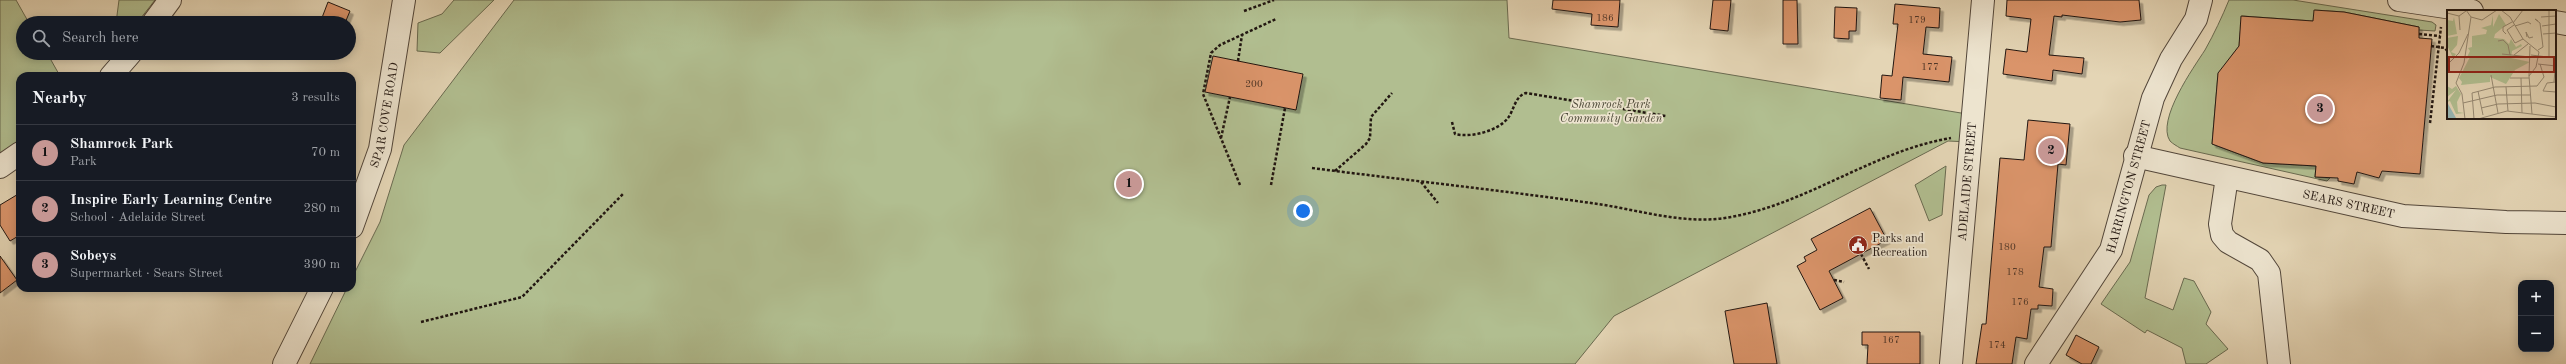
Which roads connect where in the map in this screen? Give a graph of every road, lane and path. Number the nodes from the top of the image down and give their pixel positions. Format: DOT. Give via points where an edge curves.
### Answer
graph roads {
  1 [pos="170,0"];
  2 [pos="404,0"];
  3 [pos="1274,0"];
  4 [pos="1983,0"];
  5 [pos="2202,0"];
  6 [pos="2399,0"];
  7 [pos="2444,4"];
  8 [pos="2468,10"];
  9 [pos="1244,11"];
  10 [pos="158,16"];
  11 [pos="1276,19"];
  12 [pos="2556,22"];
  13 [pos="2566,24"];
  14 [pos="1242,34"];
  15 [pos="2419,34"];
  16 [pos="2440,36"];
  17 [pos="2431,46"];
  18 [pos="2438,47"];
  19 [pos="2447,51"];
  20 [pos="125,60"];
  21 [pos="1238,61"];
  22 [pos="114,72"];
  23 [pos="1392,94"];
  24 [pos="1230,97"];
  25 [pos="1285,108"];
  26 [pos="1666,116"];
  27 [pos="1452,122"];
  28 [pos="2430,123"];
  29 [pos="1970,136"];
  30 [pos="1221,139"];
  31 [pos="16,156"];
  32 [pos="2135,156"];
  33 [pos="0,167"];
  34 [pos="1312,168"];
  35 [pos="1335,171"];
  36 [pos="2227,177"];
  37 [pos="1420,182"];
  38 [pos="1240,185"];
  39 [pos="1271,185"];
  40 [pos="623,194"];
  41 [pos="1438,203"];
  42 [pos="356,216"];
  43 [pos="2566,223"];
  44 [pos="1861,254"];
  45 [pos="1869,269"];
  46 [pos="1834,280"];
  47 [pos="1844,282"];
  48 [pos="320,292"];
  49 [pos="421,322"];
  50 [pos="284,364"];
  51 [pos="1951,364"];
  52 [pos="2036,364"];
  53 [pos="2278,364"];
  1 -- 10 [label="street"];
  2 -- 42 [label="street, SPAR COVE ROAD" via="380,149"];
  3 -- 9 [label="path"];
  4 -- 29 [label="street, ADELAIDE STREET"];
  5 -- 32 [label="street, HARRINGTON STREET" via="2196,19 2171,59 2153,98"];
  6 -- 7 [label="street"];
  7 -- 8 [label="street"];
  7 -- 16 [label="path"];
  11 -- 14 [label="path"];
  12 -- 13 [label="street"];
  14 -- 21 [label="path"];
  14 -- 30 [label="path" via="1213,49 1203,94"];
  15 -- 16 [label="path"];
  16 -- 18 [label="path"];
  17 -- 18 [label="path"];
  18 -- 19 [label="path"];
  18 -- 28 [label="path"];
  20 -- 22 [label="street"];
  23 -- 35 [label="path" via="1371,117 1370,138 1366,144"];
  24 -- 30 [label="path"];
  25 -- 39 [label="path"];
  26 -- 27 [label="path" via="1526,94 1519,96 1506,120 1486,131 1462,136 1455,134"];
  29 -- 37 [label="path" via="1949,138 1883,158 1790,201 1750,213 1711,220 1680,219 1623,207"];
  29 -- 51 [label="street, ADELAIDE STREET"];
  30 -- 38 [label="path"];
  31 -- 33 [label="street"];
  32 -- 36 [label="street, SEARS STREET"];
  32 -- 52 [label="street, HARRINGTON STREET" via="2111,250"];
  34 -- 35 [label="path"];
  35 -- 37 [label="path"];
  36 -- 43 [label="street, SEARS STREET" via="2403,216"];
  36 -- 53 [label="street" via="2220,224 2222,234 2228,242 2260,260 2270,273"];
  37 -- 41 [label="path"];
  40 -- 49 [label="path" via="522,297"];
  44 -- 45 [label="path"];
  46 -- 47 [label="path"];
  48 -- 50 [label="street"];
}
